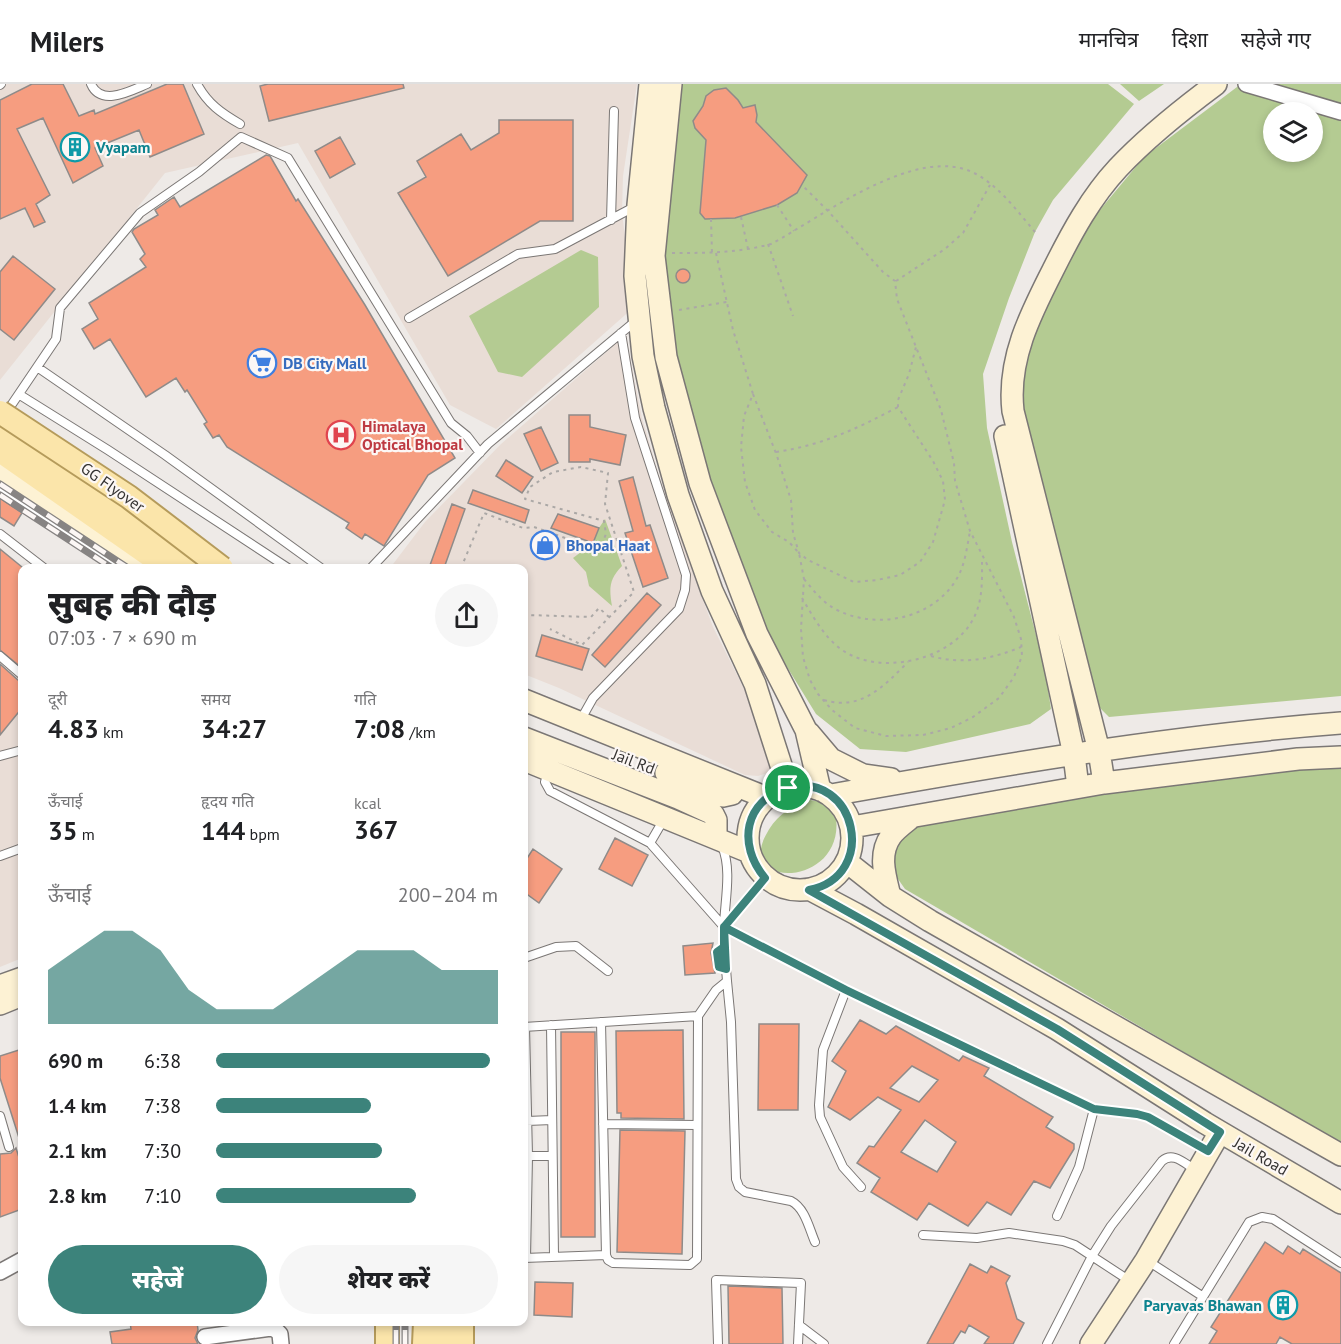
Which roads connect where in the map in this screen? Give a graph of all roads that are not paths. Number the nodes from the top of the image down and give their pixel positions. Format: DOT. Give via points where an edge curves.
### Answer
graph roads {
  1 [pos="91,84"];
  2 [pos="147,84"];
  3 [pos="197,84"];
  4 [pos="650,84"];
  5 [pos="671,84"];
  6 [pos="1195,84"];
  7 [pos="1216,84"];
  8 [pos="1246,84"];
  9 [pos="614,111"];
  10 [pos="1341,112"];
  11 [pos="240,124"];
  12 [pos="638,205"];
  13 [pos="611,220"];
  14 [pos="409,318"];
  15 [pos="639,318"];
  16 [pos="621,333"];
  17 [pos="37,368"];
  18 [pos="20,395"];
  19 [pos="0,412"];
  20 [pos="0,422"];
  21 [pos="0,433"];
  22 [pos="0,451"];
  23 [pos="480,453"];
  24 [pos="0,471"];
  25 [pos="0,491"];
  26 [pos="0,534"];
  27 [pos="39,564"];
  28 [pos="111,564"];
  29 [pos="134,564"];
  30 [pos="163,564"];
  31 [pos="187,564"];
  32 [pos="217,564"];
  33 [pos="282,564"];
  34 [pos="316,564"];
  35 [pos="375,564"];
  36 [pos="0,656"];
  37 [pos="18,672"];
  38 [pos="528,702"];
  39 [pos="528,718"];
  40 [pos="578,723"];
  41 [pos="1341,723"];
  42 [pos="806,730"];
  43 [pos="528,740"];
  44 [pos="18,751"];
  45 [pos="1099,751"];
  46 [pos="2,754"];
  47 [pos="1074,755"];
  48 [pos="1341,757"];
  49 [pos="528,762"];
  50 [pos="548,771"];
  51 [pos="909,782"];
  52 [pos="1104,783"];
  53 [pos="788,788"];
  54 [pos="1078,788"];
  55 [pos="745,789"];
  56 [pos="826,792"];
  57 [pos="767,798"];
  58 [pos="718,805"];
  59 [pos="913,816"];
  60 [pos="664,818"];
  61 [pos="852,827"];
  62 [pos="717,838"];
  63 [pos="650,843"];
  64 [pos="18,849"];
  65 [pos="749,852"];
  66 [pos="0,856"];
  67 [pos="847,862"];
  68 [pos="765,878"];
  69 [pos="809,890"];
  70 [pos="890,896"];
  71 [pos="724,927"];
  72 [pos="528,957"];
  73 [pos="608,971"];
  74 [pos="18,979"];
  75 [pos="727,981"];
  76 [pos="0,986"];
  77 [pos="846,990"];
  78 [pos="18,997"];
  79 [pos="0,1004"];
  80 [pos="698,1016"];
  81 [pos="601,1022"];
  82 [pos="551,1025"];
  83 [pos="528,1027"];
  84 [pos="1094,1109"];
  85 [pos="0,1118"];
  86 [pos="528,1120"];
  87 [pos="552,1120"];
  88 [pos="603,1124"];
  89 [pos="697,1125"];
  90 [pos="1220,1132"];
  91 [pos="9,1147"];
  92 [pos="1208,1151"];
  93 [pos="1341,1155"];
  94 [pos="528,1156"];
  95 [pos="552,1156"];
  96 [pos="1196,1171"];
  97 [pos="861,1187"];
  98 [pos="1341,1203"];
  99 [pos="1057,1216"];
  100 [pos="923,1235"];
  101 [pos="815,1242"];
  102 [pos="606,1255"];
  103 [pos="554,1256"];
  104 [pos="1092,1256"];
  105 [pos="528,1258"];
  106 [pos="1146,1260"];
  107 [pos="18,1262"];
  108 [pos="1341,1263"];
  109 [pos="0,1272"];
  110 [pos="1130,1281"];
  111 [pos="1202,1296"];
  112 [pos="799,1325"];
  113 [pos="387,1326"];
  114 [pos="425,1326"];
  115 [pos="445,1326"];
  116 [pos="462,1326"];
  117 [pos="205,1337"];
  118 [pos="281,1344"];
  119 [pos="387,1344"];
  120 [pos="424,1344"];
  121 [pos="445,1344"];
  122 [pos="462,1344"];
  123 [pos="718,1344"];
  124 [pos="798,1344"];
  125 [pos="824,1344"];
  126 [pos="1047,1344"];
  127 [pos="1091,1344"];
  128 [pos="1174,1344"];
  1 -- 2 [label="lane" via="102,95 116,96"];
  3 -- 11 [label="lane" via="216,110"];
  4 -- 12 [label="main road"];
  5 -- 42 [label="main road" via="654,256 666,357 700,483 757,634"];
  6 -- 47 [label="main road" via="1142,124 1102,167 1067,215 1015,319 1001,370 1001,418"];
  7 -- 45 [label="main road" via="1161,126 1117,169 1078,221 1031,311 1013,373 1013,411"];
  8 -- 10 [label="street"];
  9 -- 13 [label="lane"];
  12 -- 13 [label="lane"];
  12 -- 15 [label="main road" via="635,276"];
  13 -- 14 [label="lane" via="547,252 518,254"];
  15 -- 16 [label="lane"];
  15 -- 53 [label="main road" via="654,408 678,495 723,619 755,684"];
  16 -- 23 [label="lane"];
  16 -- 40 [label="lane" via="635,418 679,551 686,590 679,609 593,698"];
  17 -- 18 [label="lane"];
  17 -- 23 [label="lane" via="56,339 60,308 140,213 241,137 288,158 451,423"];
  17 -- 34 [label="lane" via="165,454"];
  18 -- 20 [label="lane"];
  18 -- 33 [label="lane"];
  19 -- 32 [label="main road, GG Flyover, bridge" via="129,497"];
  21 -- 31 [label="main road, GG Flyover" via="110,506"];
  22 -- 30 [label="main road"];
  23 -- 35 [label="lane"];
  24 -- 29 [label="main road"];
  25 -- 28 [label="lane"];
  26 -- 27 [label="lane"];
  36 -- 37 [label="lane"];
  38 -- 40 [label="main road"];
  39 -- 58 [label="main road, Jail Rd"];
  40 -- 55 [label="main road"];
  41 -- 45 [label="main road"];
  42 -- 51 [label="main road" via="831,759 863,775"];
  42 -- 56 [label="main road"];
  43 -- 58 [label="main road, Jail Rd" via="678,798"];
  44 -- 46 [label="lane"];
  45 -- 47 [label="main road"];
  45 -- 52 [label="main road"];
  47 -- 51 [label="main road"];
  47 -- 54 [label="main road"];
  48 -- 52 [label="main road"];
  49 -- 50 [label="main road"];
  50 -- 60 [label="main road"];
  50 -- 63 [label="lane" via="545,782 550,791"];
  51 -- 56 [label="main road"];
  52 -- 54 [label="main road"];
  53 -- 56 [label="main road" via="809,786"];
  53 -- 57 [label="main road"];
  54 -- 59 [label="main road"];
  55 -- 57 [label="main road"];
  55 -- 58 [label="main road"];
  56 -- 61 [label="main road" via="847,813"];
  57 -- 65 [label="main road" via="750,822"];
  58 -- 62 [label="main road"];
  59 -- 61 [label="main road"];
  59 -- 70 [label="main road" via="891,836 882,864"];
  60 -- 62 [label="main road"];
  60 -- 63 [label="lane"];
  61 -- 67 [label="main road" via="853,842"];
  62 -- 65 [label="main road"];
  62 -- 71 [label="lane" via="726,855"];
  63 -- 71 [label="lane"];
  64 -- 66 [label="lane"];
  65 -- 68 [label="main road"];
  67 -- 69 [label="main road" via="836,878"];
  67 -- 70 [label="main road"];
  68 -- 69 [label="main road" via="774,884"];
  68 -- 71 [label="lane"];
  69 -- 90 [label="main road, Jail Road" via="1057,1029"];
  70 -- 93 [label="main road"];
  71 -- 75 [label="lane"];
  71 -- 77 [label="lane"];
  72 -- 73 [label="lane" via="556,947 576,946"];
  74 -- 76 [label="main road"];
  75 -- 80 [label="lane"];
  75 -- 101 [label="lane" via="736,1179 745,1192 797,1204"];
  77 -- 84 [label="lane"];
  77 -- 97 [label="lane" via="823,1050 820,1118 843,1167"];
  78 -- 79 [label="main road"];
  80 -- 81 [label="lane"];
  80 -- 89 [label="lane"];
  81 -- 82 [label="lane"];
  81 -- 88 [label="lane"];
  82 -- 83 [label="lane"];
  82 -- 87 [label="lane"];
  84 -- 92 [label="lane" via="1148,1117"];
  84 -- 99 [label="lane" via="1079,1167"];
  85 -- 91 [label="lane"];
  86 -- 87 [label="lane"];
  87 -- 95 [label="lane"];
  88 -- 89 [label="lane"];
  88 -- 102 [label="lane"];
  89 -- 102 [label="lane" via="697,1259 690,1265 613,1263"];
  90 -- 92 [label="main road"];
  90 -- 98 [label="main road, Jail Road"];
  92 -- 96 [label="main road"];
  94 -- 95 [label="lane"];
  95 -- 103 [label="lane"];
  96 -- 104 [label="lane" via="1174,1156 1166,1157 1114,1221"];
  96 -- 106 [label="main road"];
  100 -- 104 [label="lane" via="977,1238 1009,1233 1063,1241"];
  102 -- 103 [label="lane"];
  103 -- 105 [label="lane"];
  104 -- 110 [label="lane"];
  104 -- 126 [label="lane"];
  106 -- 110 [label="main road"];
  106 -- 111 [label="lane"];
  107 -- 109 [label="street"];
  108 -- 111 [label="lane" via="1274,1219 1262,1217 1249,1222"];
  110 -- 127 [label="main road"];
  111 -- 128 [label="lane"];
  112 -- 123 [label="lane" via="801,1283 716,1280"];
  112 -- 124 [label="lane"];
  112 -- 125 [label="lane"];
  113 -- 119 [label="main road"];
  114 -- 120 [label="main road"];
  115 -- 121 [label="main road"];
  116 -- 122 [label="main road"];
  117 -- 118 [label="street" via="271,1328 280,1334"];
}
